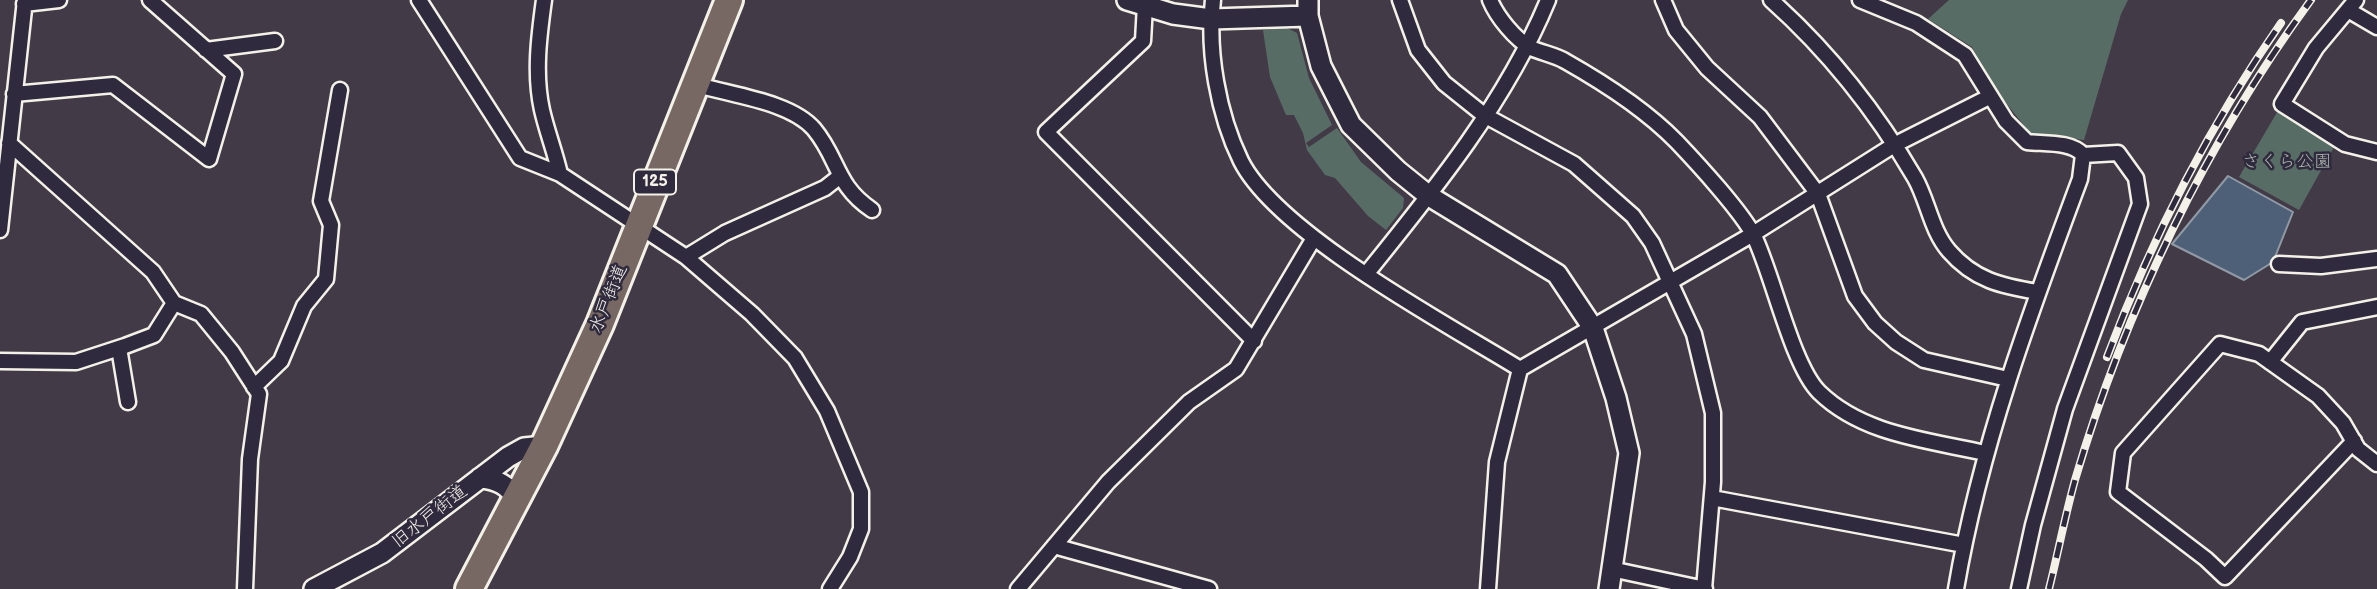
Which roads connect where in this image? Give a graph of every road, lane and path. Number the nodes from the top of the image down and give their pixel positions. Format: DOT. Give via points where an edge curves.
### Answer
graph roads {
  1 [pos="60,0"];
  2 [pos="150,0"];
  3 [pos="419,0"];
  4 [pos="544,0"];
  5 [pos="729,0"];
  6 [pos="1400,0"];
  7 [pos="1490,0"];
  8 [pos="1548,0"];
  9 [pos="1663,0"];
  10 [pos="1771,0"];
  11 [pos="1860,0"];
  12 [pos="24,2"];
  13 [pos="1136,3"];
  14 [pos="2352,5"];
  15 [pos="1308,8"];
  16 [pos="1212,9"];
  17 [pos="2377,27"];
  18 [pos="275,41"];
  19 [pos="1529,47"];
  20 [pos="206,50"];
  21 [pos="695,84"];
  22 [pos="340,90"];
  23 [pos="14,94"];
  24 [pos="1989,97"];
  25 [pos="1484,115"];
  26 [pos="9,143"];
  27 [pos="1894,145"];
  28 [pos="2377,152"];
  29 [pos="2082,155"];
  30 [pos="560,174"];
  31 [pos="839,177"];
  32 [pos="1818,194"];
  33 [pos="1429,196"];
  34 [pos="872,210"];
  35 [pos="639,225"];
  36 [pos="0,230"];
  37 [pos="1753,234"];
  38 [pos="1314,238"];
  39 [pos="686,257"];
  40 [pos="2377,259"];
  41 [pos="2279,264"];
  42 [pos="1367,273"];
  43 [pos="1669,283"];
  44 [pos="2038,292"];
  45 [pos="174,303"];
  46 [pos="2377,307"];
  47 [pos="1593,328"];
  48 [pos="1254,341"];
  49 [pos="119,348"];
  50 [pos="0,361"];
  51 [pos="2270,362"];
  52 [pos="1520,369"];
  53 [pos="2008,379"];
  54 [pos="254,387"];
  55 [pos="128,402"];
  56 [pos="2354,441"];
  57 [pos="544,446"];
  58 [pos="1985,453"];
  59 [pos="2377,464"];
  60 [pos="480,478"];
  61 [pos="1712,498"];
  62 [pos="516,500"];
  63 [pos="1964,545"];
  64 [pos="1054,546"];
  65 [pos="1610,579"];
  66 [pos="2226,583"];
  67 [pos="245,589"];
  68 [pos="314,589"];
  69 [pos="469,589"];
  70 [pos="830,589"];
  71 [pos="1018,589"];
  72 [pos="1209,589"];
  73 [pos="1488,589"];
  74 [pos="1704,589"];
  75 [pos="1956,589"];
  76 [pos="2019,589"];
  1 -- 12 [label="street"];
  2 -- 20 [label="street"];
  3 -- 30 [label="street" via="520,158"];
  4 -- 30 [label="street" via="538,81"];
  5 -- 21 [label="highway, 水戸街道 / 125"];
  6 -- 25 [label="street" via="1418,50 1444,83"];
  7 -- 19 [label="street"];
  8 -- 19 [label="street"];
  9 -- 32 [label="street" via="1676,30 1707,68 1760,117"];
  10 -- 27 [label="street" via="1830,61"];
  11 -- 24 [label="street" via="1916,23 1965,55"];
  12 -- 23 [label="street"];
  13 -- 16 [label="street" via="1173,14"];
  13 -- 48 [label="street" via="1143,41 1046,132"];
  14 -- 17 [label="street"];
  14 -- 28 [label="street" via="2316,48 2283,104 2345,144"];
  15 -- 16 [label="street"];
  15 -- 33 [label="street" via="1321,66 1351,125"];
  16 -- 38 [label="street" via="1216,81 1241,162 1268,197"];
  18 -- 20 [label="street"];
  19 -- 25 [label="street"];
  19 -- 37 [label="street" via="1564,60 1638,109 1675,141"];
  20 -- 23 [label="street" via="234,74 209,159 113,85"];
  21 -- 31 [label="street" via="768,101 813,128"];
  21 -- 35 [label="highway, 水戸街道 / 125"];
  22 -- 54 [label="street" via="321,201 331,225 326,279 304,306 281,361"];
  23 -- 26 [label="street"];
  24 -- 27 [label="street"];
  24 -- 29 [label="street" via="2026,142 2066,145"];
  25 -- 33 [label="street"];
  25 -- 43 [label="street" via="1574,164 1633,216 1653,243"];
  26 -- 36 [label="street"];
  26 -- 45 [label="street" via="152,272"];
  27 -- 32 [label="street"];
  27 -- 44 [label="street" via="1916,180 1948,250 1980,279"];
  29 -- 44 [label="street" via="2080,179"];
  29 -- 76 [label="street" via="2118,153 2136,178 2140,204 2066,409 2032,525"];
  30 -- 35 [label="street"];
  31 -- 34 [label="street" via="855,199"];
  31 -- 39 [label="street"];
  32 -- 37 [label="street"];
  32 -- 53 [label="street" via="1855,296 1875,323 1924,360"];
  33 -- 42 [label="street"];
  33 -- 47 [label="street" via="1557,274"];
  35 -- 39 [label="street"];
  35 -- 57 [label="highway, 水戸街道 / 125"];
  37 -- 43 [label="street"];
  37 -- 58 [label="street" via="1801,363 1817,390 1871,426"];
  38 -- 42 [label="street"];
  38 -- 48 [label="street"];
  39 -- 70 [label="street" via="795,358 845,451 861,492 861,529"];
  40 -- 41 [label="street" via="2322,266"];
  42 -- 52 [label="street"];
  43 -- 47 [label="street"];
  43 -- 61 [label="street" via="1694,334 1706,377 1713,413"];
  44 -- 53 [label="street"];
  45 -- 49 [label="street" via="154,335"];
  45 -- 54 [label="street" via="201,313"];
  46 -- 51 [label="street" via="2302,322"];
  47 -- 52 [label="street"];
  47 -- 65 [label="street" via="1629,453"];
  48 -- 64 [label="street" via="1236,369 1189,402 1108,482"];
  49 -- 50 [label="street" via="76,362"];
  49 -- 55 [label="street"];
  51 -- 56 [label="street" via="2318,396"];
  51 -- 66 [label="street" via="2259,354 2220,344 2123,453 2118,492 2206,559"];
  52 -- 73 [label="street" via="1497,462"];
  53 -- 58 [label="street"];
  54 -- 67 [label="street" via="259,394 250,459"];
  56 -- 59 [label="street"];
  56 -- 66 [label="street"];
  57 -- 60 [label="street, 旧水戸街道" via="524,448"];
  57 -- 62 [label="highway, 水戸街道 / 125"];
  58 -- 63 [label="street"];
  60 -- 62 [label="street" via="502,484"];
  60 -- 68 [label="street, 旧水戸街道" via="382,553"];
  61 -- 63 [label="street"];
  61 -- 74 [label="street"];
  62 -- 69 [label="highway, 水戸街道 / 125"];
  63 -- 75 [label="street"];
  64 -- 71 [label="street"];
  64 -- 72 [label="street"];
  65 -- 74 [label="street"];
}
